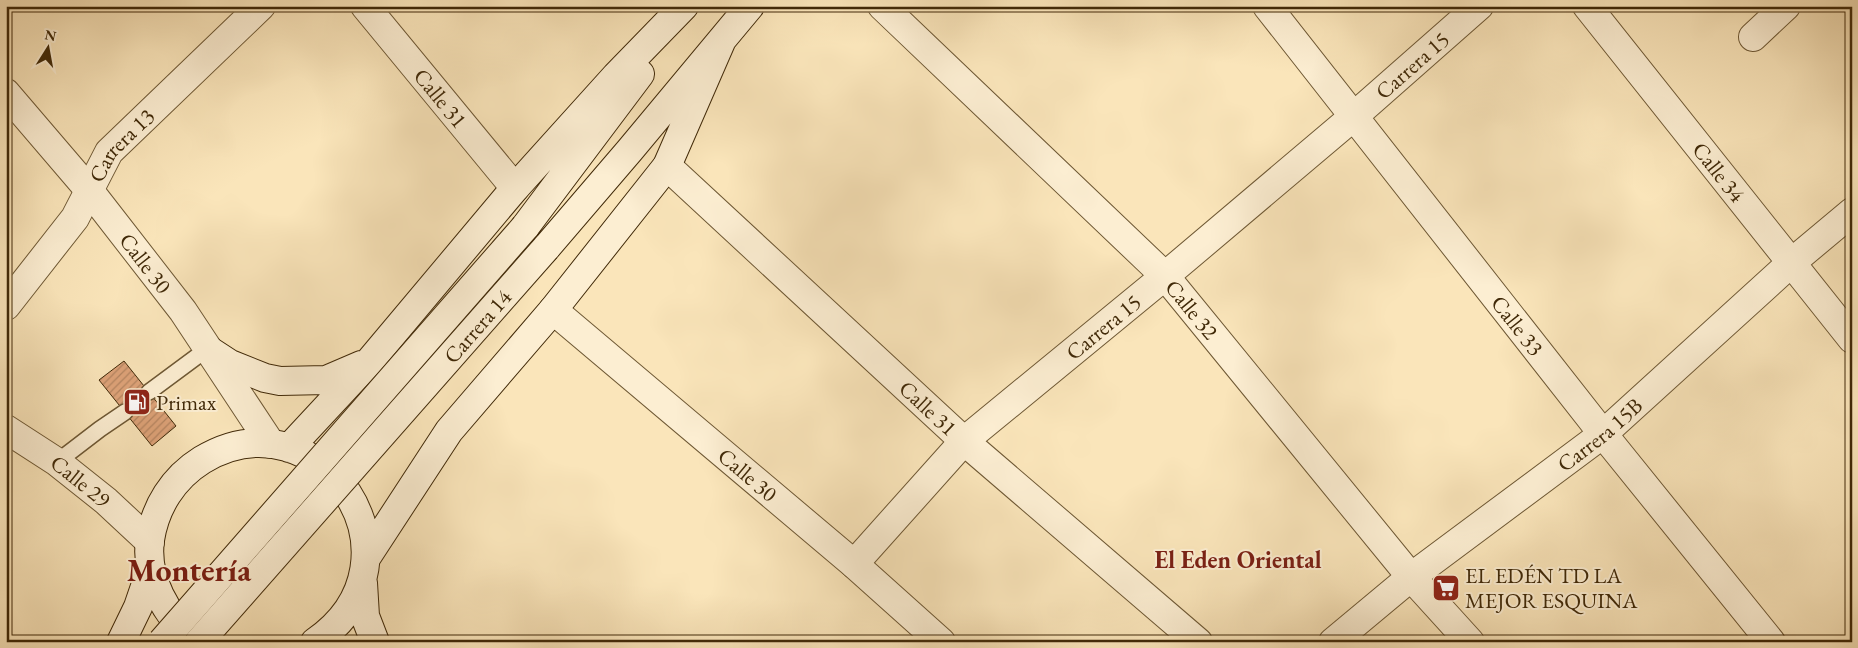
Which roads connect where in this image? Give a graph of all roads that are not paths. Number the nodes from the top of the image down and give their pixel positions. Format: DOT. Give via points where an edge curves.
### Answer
graph roads {
  1 [pos="261,6"];
  2 [pos="365,6"];
  3 [pos="684,6"];
  4 [pos="690,6"];
  5 [pos="750,6"];
  6 [pos="882,6"];
  7 [pos="1267,6"];
  8 [pos="1479,6"];
  9 [pos="1587,6"];
  10 [pos="1786,6"];
  11 [pos="1754,37"];
  12 [pos="721,42"];
  13 [pos="6,93"];
  14 [pos="1353,117"];
  15 [pos="666,166"];
  16 [pos="515,188"];
  17 [pos="89,190"];
  18 [pos="1852,212"];
  19 [pos="1791,263"];
  20 [pos="1165,276"];
  21 [pos="6,306"];
  22 [pos="553,310"];
  23 [pos="1852,338"];
  24 [pos="207,349"];
  25 [pos="369,362"];
  26 [pos="149,392"];
  27 [pos="125,412"];
  28 [pos="6,429"];
  29 [pos="1603,434"];
  30 [pos="964,441"];
  31 [pos="280,446"];
  32 [pos="56,462"];
  33 [pos="150,542"];
  34 [pos="854,564"];
  35 [pos="151,569"];
  36 [pos="364,569"];
  37 [pos="1411,577"];
  38 [pos="121,642"];
  39 [pos="162,642"];
  40 [pos="200,642"];
  41 [pos="315,642"];
  42 [pos="375,642"];
  43 [pos="941,642"];
  44 [pos="1198,642"];
  45 [pos="1333,642"];
  46 [pos="1470,642"];
  47 [pos="1771,642"];
  1 -- 17 [label="street, Carrera 13" via="109,152"];
  2 -- 16 [label="street, Calle 31"];
  3 -- 16 [label="street"];
  4 -- 39 [label="street, Carrera 14, bridge" via="525,227"];
  5 -- 12 [label="street, Carrera 14"];
  6 -- 20 [label="street, Calle 32"];
  7 -- 14 [label="street, Calle 33"];
  8 -- 14 [label="street, Carrera 15"];
  9 -- 19 [label="street, Calle 34"];
  10 -- 11 [label="street"];
  12 -- 15 [label="street"];
  12 -- 40 [label="street, Carrera 14, bridge" via="546,248"];
  13 -- 17 [label="street, Calle 30"];
  14 -- 20 [label="street, Carrera 15"];
  14 -- 29 [label="street, Calle 33"];
  15 -- 22 [label="street"];
  15 -- 30 [label="street, Calle 31"];
  16 -- 25 [label="street"];
  17 -- 21 [label="street, Carrera 13" via="75,218"];
  17 -- 24 [label="street, Calle 30" via="183,310"];
  18 -- 19 [label="street, Carrera 15B"];
  19 -- 23 [label="street, Calle 34"];
  19 -- 29 [label="street, Carrera 15B"];
  20 -- 30 [label="street, Carrera 15"];
  20 -- 37 [label="street, Calle 32"];
  22 -- 34 [label="street, Calle 30"];
  22 -- 36 [label="street" via="449,430"];
  24 -- 25 [label="street" via="230,364 265,378 280,380 326,380"];
  24 -- 26 [label="lane"];
  24 -- 31 [label="street, Calle 30"];
  25 -- 31 [label="street"];
  27 -- 32 [label="lane"];
  28 -- 32 [label="street, Calle 29"];
  29 -- 37 [label="street, Carrera 15B"];
  29 -- 47 [label="street, Calle 33"];
  30 -- 34 [label="street, Carrera 15"];
  30 -- 44 [label="street, Calle 31"];
  31 -- 33 [label="street" via="242,445 215,452 190,467 170,488 156,514"];
  31 -- 36 [label="street" via="315,460 337,478 354,502 364,529"];
  32 -- 33 [label="street, Calle 29" via="106,501"];
  33 -- 35 [label="street"];
  34 -- 43 [label="street, Calle 30"];
  35 -- 38 [label="street"];
  35 -- 40 [label="street" via="158,594 173,618"];
  36 -- 41 [label="street" via="351,606 332,630"];
  36 -- 42 [label="street" via="365,616"];
  37 -- 45 [label="street, Carrera 15B"];
  37 -- 46 [label="street, Calle 32"];
}
